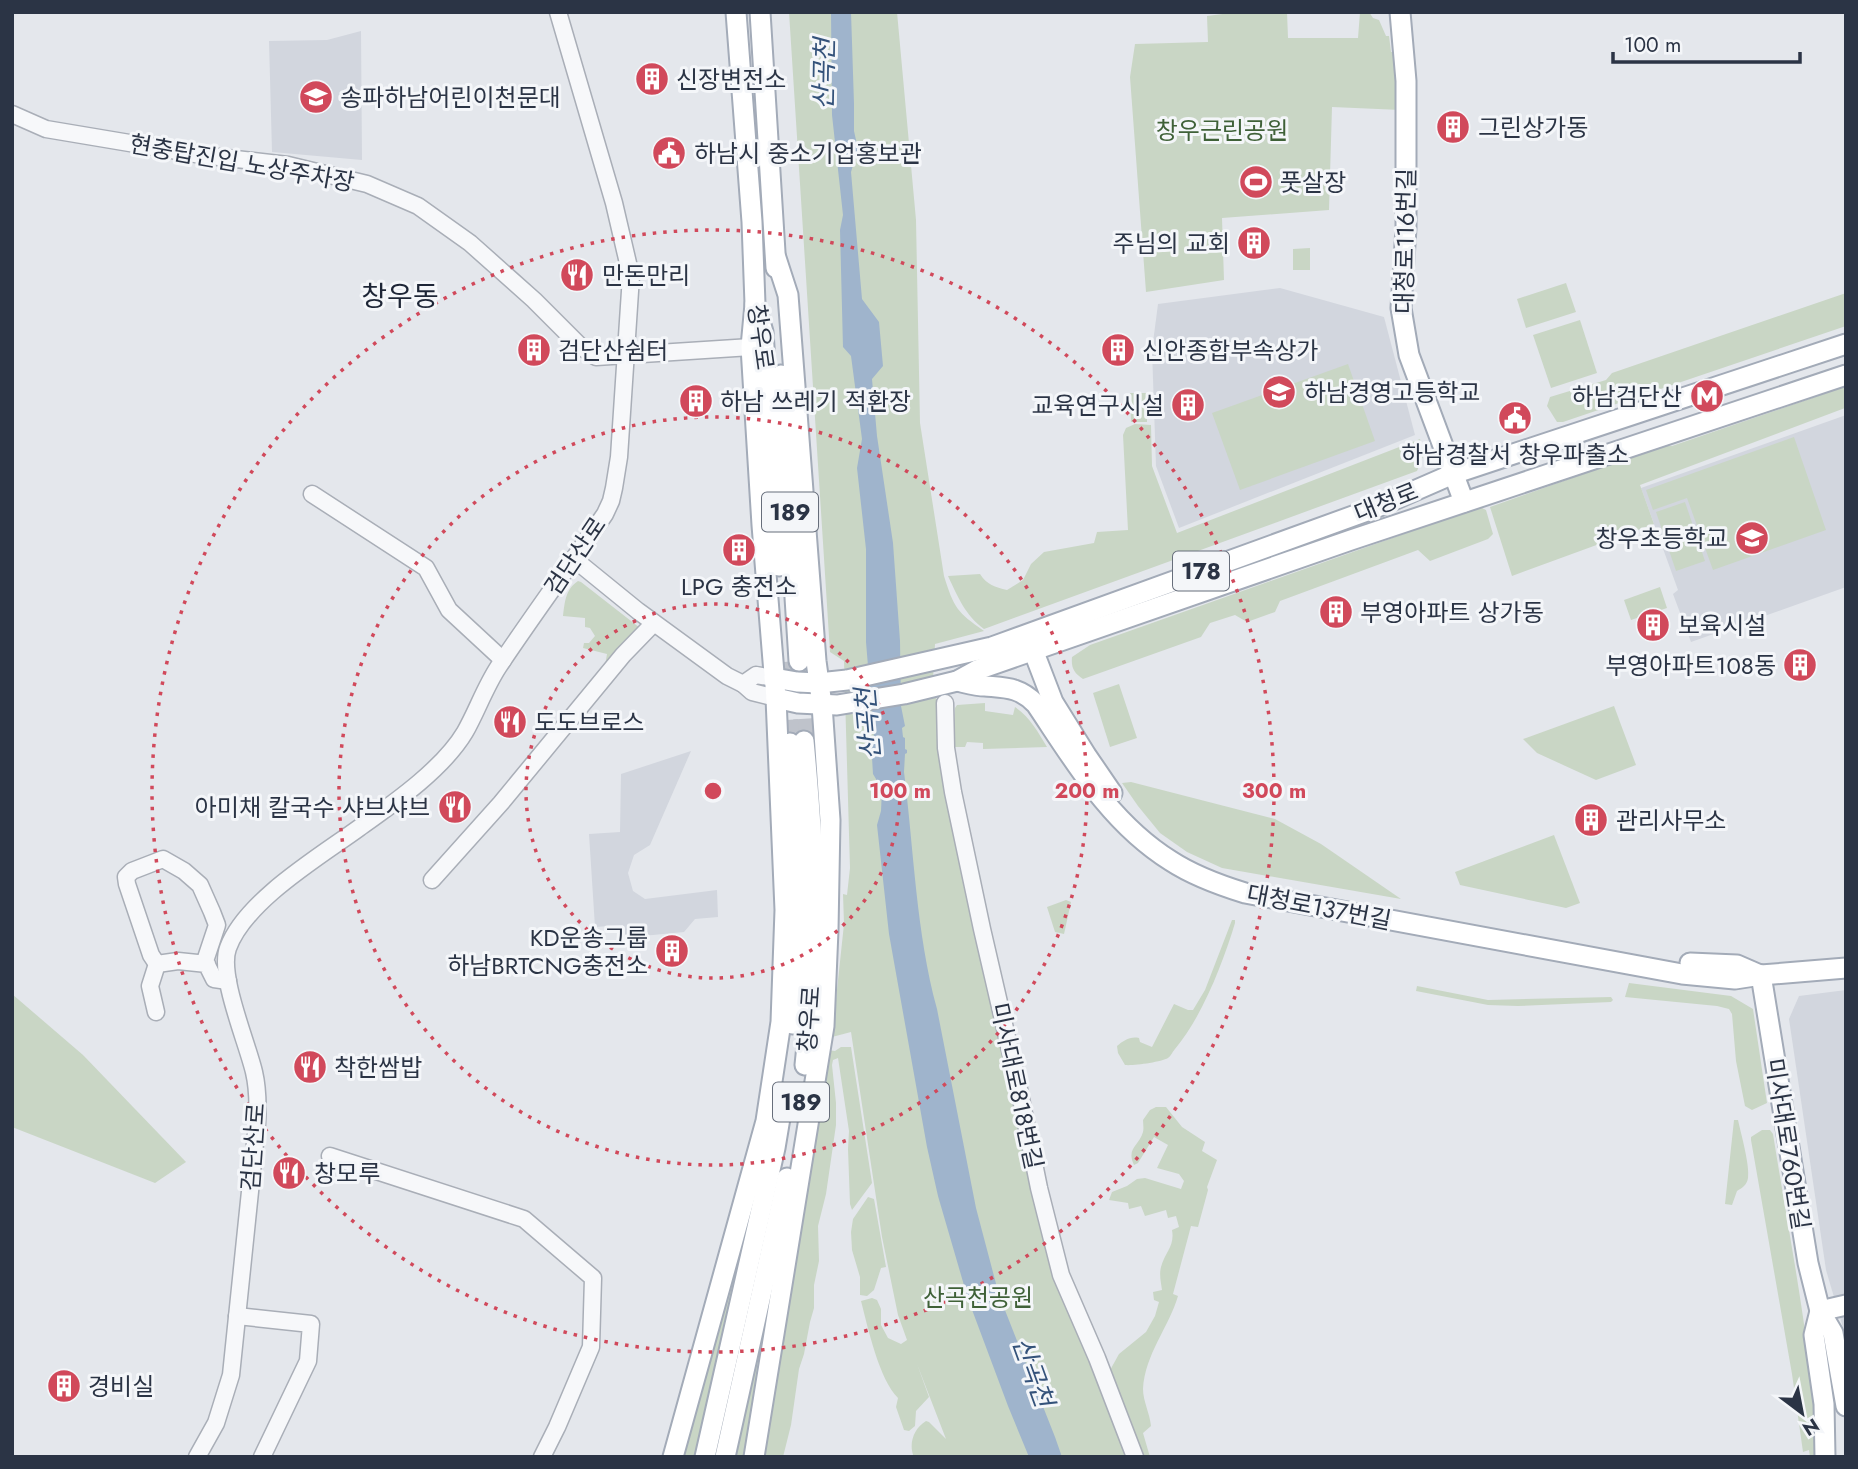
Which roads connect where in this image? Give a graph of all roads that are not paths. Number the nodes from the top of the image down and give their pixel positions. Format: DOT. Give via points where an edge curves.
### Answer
graph roads {
  1 [pos="558,12"];
  2 [pos="736,12"];
  3 [pos="760,12"];
  4 [pos="1399,12"];
  5 [pos="12,114"];
  6 [pos="776,258"];
  7 [pos="755,304"];
  8 [pos="1846,344"];
  9 [pos="751,347"];
  10 [pos="626,355"];
  11 [pos="1846,375"];
  12 [pos="1453,474"];
  13 [pos="312,494"];
  14 [pos="1464,502"];
  15 [pos="574,559"];
  16 [pos="654,623"];
  17 [pos="1030,643"];
  18 [pos="503,660"];
  19 [pos="786,667"];
  20 [pos="957,681"];
  21 [pos="819,683"];
  22 [pos="743,684"];
  23 [pos="776,698"];
  24 [pos="945,703"];
  25 [pos="822,705"];
  26 [pos="432,880"];
  27 [pos="157,964"];
  28 [pos="207,964"];
  29 [pos="1846,968"];
  30 [pos="1761,975"];
  31 [pos="228,981"];
  32 [pos="156,1012"];
  33 [pos="330,1156"];
  34 [pos="1846,1306"];
  35 [pos="1820,1311"];
  36 [pos="237,1316"];
  37 [pos="1824,1404"];
  38 [pos="1846,1406"];
  39 [pos="197,1457"];
  40 [pos="262,1457"];
  41 [pos="542,1457"];
  42 [pos="673,1457"];
  43 [pos="705,1457"];
  44 [pos="725,1457"];
  45 [pos="754,1457"];
  46 [pos="1135,1457"];
  47 [pos="1825,1457"];
  48 [pos="1836,1457"];
  1 -- 10 [label="street, 검단산로" via="631,276"];
  2 -- 7 [label="main road, 창우로 / 189"];
  3 -- 6 [label="main road, 창우로 / 189"];
  4 -- 12 [label="main road, 대청로116번길" via="1406,81 1401,308 1409,355"];
  5 -- 10 [label="street, 현충탑진입 노상주차장" via="46,129 288,165 367,184 418,206 470,243 588,353 596,357"];
  6 -- 19 [label="main road, 창우로 / 189"];
  6 -- 21 [label="main road" via="788,295"];
  7 -- 9 [label="main road"];
  7 -- 19 [label="main road, 창우로 / 189" via="763,332"];
  8 -- 12 [label="main road, 대청로 / 178"];
  9 -- 10 [label="street, 현충탑진입 노상주차장"];
  9 -- 19 [label="main road" via="762,525"];
  10 -- 15 [label="street, 검단산로" via="611,501"];
  11 -- 14 [label="main road, 대청로 / 178"];
  12 -- 14 [label="main road, 대청로116번길"];
  12 -- 17 [label="main road, 대청로 / 178"];
  13 -- 18 [label="street" via="426,568 449,610"];
  14 -- 17 [label="main road, 대청로 / 178"];
  15 -- 16 [label="street"];
  15 -- 18 [label="street, 검단산로"];
  16 -- 22 [label="street"];
  16 -- 26 [label="street"];
  17 -- 20 [label="main road, 대청로 / 178"];
  17 -- 21 [label="main road, 대청로 / 178"];
  17 -- 30 [label="main road, 대청로137번길" via="1053,702 1108,788 1158,838 1209,867 1289,890 1665,960 1737,965"];
  18 -- 31 [label="street, 검단산로" via="465,732 446,756 405,794 277,889 243,922 227,950"];
  19 -- 21 [label="main road, 178"];
  19 -- 22 [label="street" via="756,675"];
  19 -- 23 [label="main road"];
  20 -- 25 [label="main road, 대청로 / 178"];
  20 -- 30 [label="main road, 대청로137번길" via="1005,687 1029,697 1082,774 1124,824 1171,861 1217,884 1296,904 1637,967 1735,979"];
  21 -- 25 [label="main road"];
  22 -- 23 [label="street" via="752,692"];
  23 -- 25 [label="main road, 178"];
  23 -- 42 [label="main road" via="785,910 781,1022 766,1121"];
  24 -- 46 [label="street, 미사대로818번길" via="953,792 1039,1188 1061,1275"];
  25 -- 45 [label="main road" via="830,820 824,1026"];
  27 -- 28 [label="street"];
  27 -- 28 [label="street" via="126,877 163,859 200,885 212,912 217,925"];
  27 -- 32 [label="street" via="150,986"];
  28 -- 31 [label="street" via="214,979"];
  29 -- 30 [label="main road, 대청로137번길"];
  30 -- 35 [label="main road, 미사대로760번길" via="1808,1263"];
  31 -- 36 [label="street, 검단산로" via="254,1072 258,1106"];
  33 -- 41 [label="street" via="524,1219 593,1278 591,1348"];
  34 -- 35 [label="main road"];
  35 -- 37 [label="main road" via="1814,1335"];
  35 -- 38 [label="main road" via="1833,1332"];
  36 -- 39 [label="street, 검단산로" via="227,1393"];
  36 -- 40 [label="street" via="311,1324 308,1361"];
  37 -- 47 [label="main road"];
  37 -- 48 [label="main road"];
  43 -- 44 [label="main road, 창우로 / 189" via="775,1148 790,1050 800,937 797,742 811,826 814,900 808,1042 788,1174"];
}
